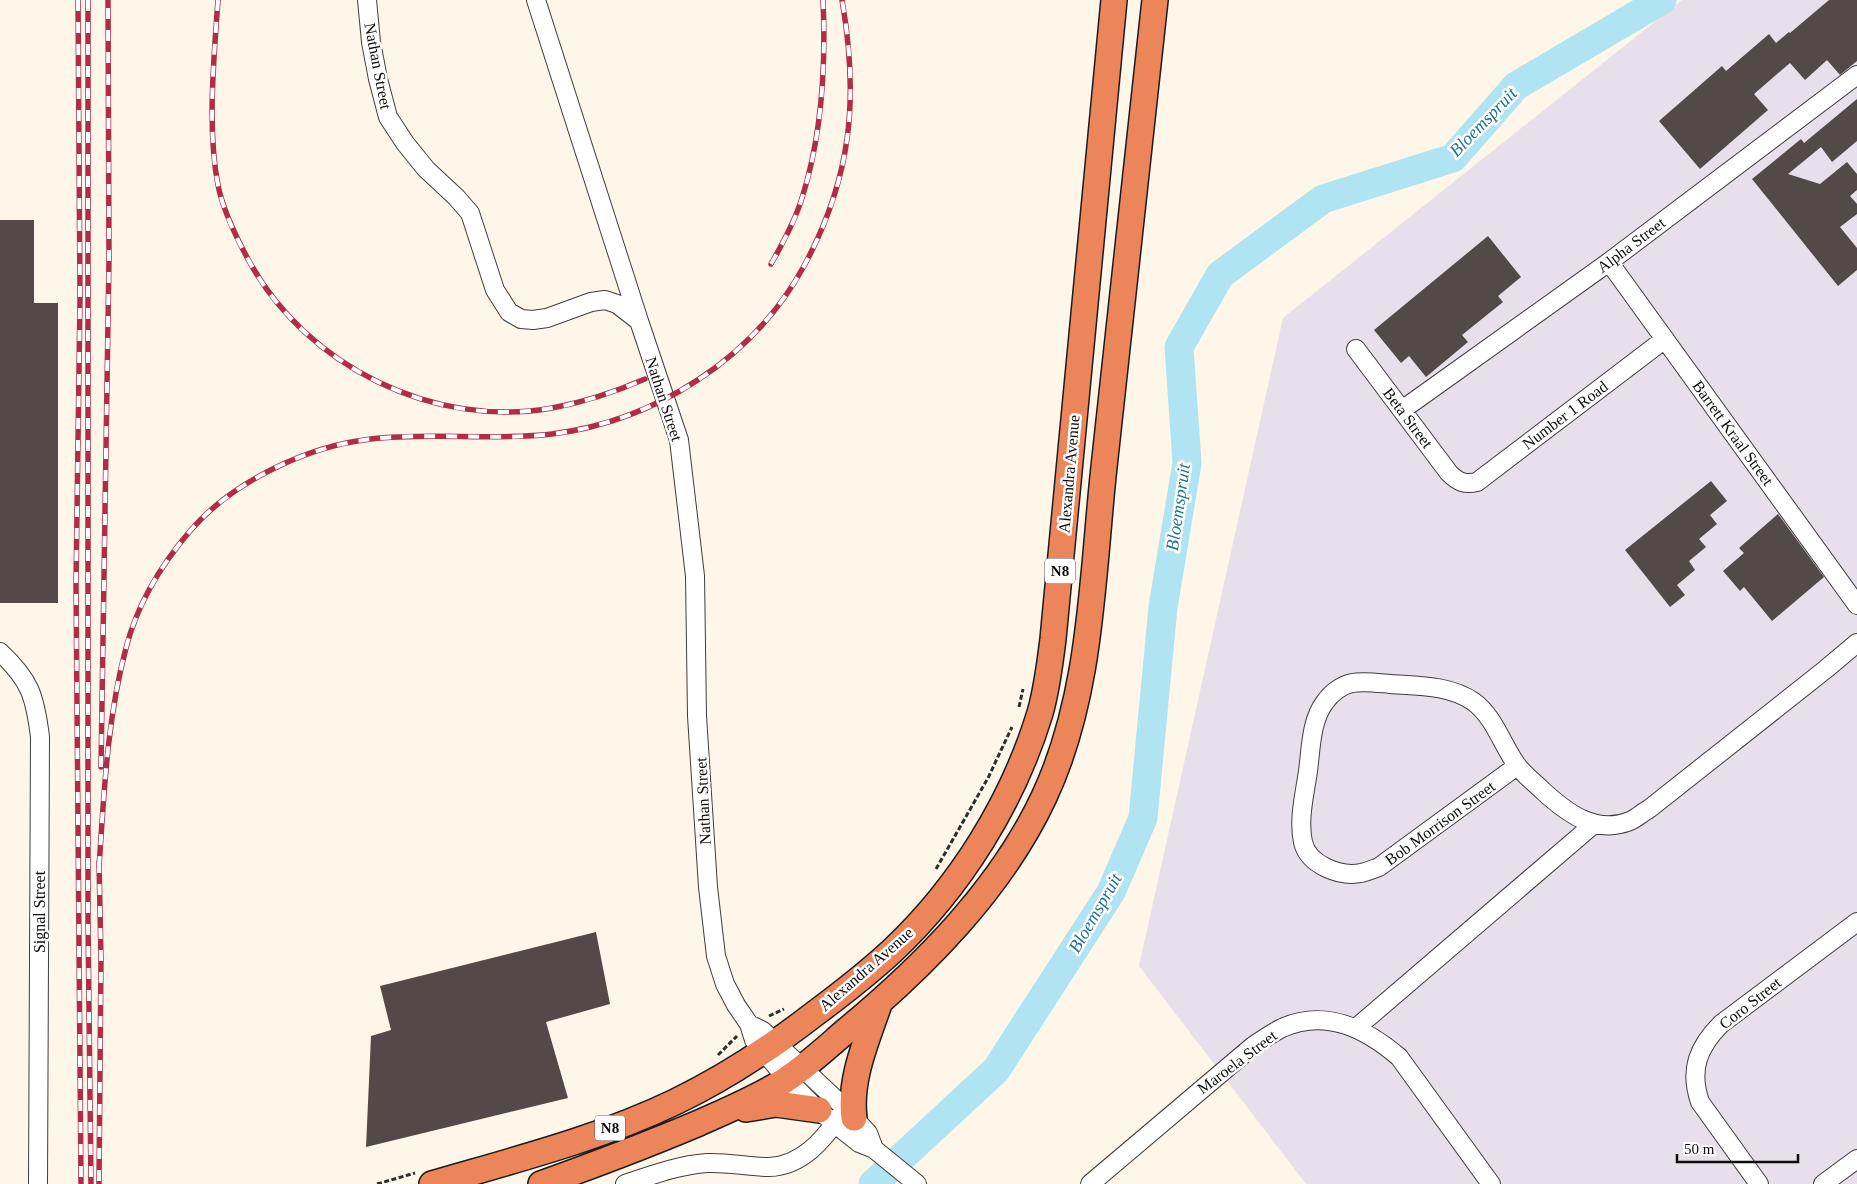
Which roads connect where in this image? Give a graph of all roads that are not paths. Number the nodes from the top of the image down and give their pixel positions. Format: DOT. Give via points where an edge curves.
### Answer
graph roads {
  1 [pos="367,0"];
  2 [pos="536,0"];
  3 [pos="1114,0"];
  4 [pos="1155,0"];
  5 [pos="1857,74"];
  6 [pos="1609,262"];
  7 [pos="639,321"];
  8 [pos="1665,339"];
  9 [pos="1356,349"];
  10 [pos="1402,410"];
  11 [pos="1462,483"];
  12 [pos="1857,605"];
  13 [pos="1857,642"];
  14 [pos="0,652"];
  15 [pos="1517,766"];
  16 [pos="1594,824"];
  17 [pos="1857,922"];
  18 [pos="879,1004"];
  19 [pos="1356,1028"];
  20 [pos="770,1047"];
  21 [pos="795,1073"];
  22 [pos="716,1115"];
  23 [pos="838,1115"];
  24 [pos="1857,1159"];
  25 [pos="424,1179"];
  26 [pos="38,1184"];
  27 [pos="541,1184"];
  28 [pos="625,1184"];
  29 [pos="917,1184"];
  30 [pos="1090,1184"];
  31 [pos="1490,1184"];
  32 [pos="1759,1184"];
  33 [pos="1822,1184"];
  1 -- 7 [label="street, Nathan Street" via="371,42 388,117 426,169 470,213 495,290 509,312 521,319 532,320 605,300 617,304"];
  2 -- 7 [label="street"];
  3 -- 20 [label="highway, Alexandra Avenue / N8" via="1054,639 1040,711 1017,774 1001,806 974,852 940,898 892,950"];
  4 -- 18 [label="highway, Alexandra Avenue / N8" via="1088,628 1071,721 1059,760 1026,831 963,918"];
  5 -- 6 [label="street, Alpha Street"];
  6 -- 8 [label="street, Barrett Kraal Street"];
  6 -- 10 [label="street, Alpha Street"];
  7 -- 20 [label="street, Nathan Street" via="679,440 695,576 698,716 711,925 716,956 736,1005 749,1024 763,1031"];
  8 -- 11 [label="street, Number 1 Road" via="1477,482"];
  8 -- 12 [label="street, Barrett Kraal Street"];
  9 -- 10 [label="street, Beta Street"];
  10 -- 11 [label="street, Beta Street" via="1449,473"];
  13 -- 16 [label="street, Bob Morrison Street" via="1649,808 1630,821"];
  14 -- 26 [label="street, Signal Street" via="15,666 28,686 36,707 40,736"];
  15 -- 15 [label="street, Bob Morrison Street" via="1488,716 1474,702 1436,687 1352,683 1336,690 1324,702 1314,725 1301,823 1303,844 1312,858 1326,868 1360,874 1379,867"];
  15 -- 16 [label="street, Bob Morrison Street" via="1574,816"];
  16 -- 19 [label="street"];
  17 -- 32 [label="street, Coro Street" via="1721,1024 1709,1036 1699,1054 1695,1088 1700,1102"];
  18 -- 21 [label="highway, Alexandra Avenue / N8"];
  18 -- 23 [label="highway" via="852,1103"];
  19 -- 30 [label="street, Maroela Street" via="1335,1021 1307,1021 1283,1028 1233,1062"];
  19 -- 31 [label="street, Maroela Street" via="1379,1040 1399,1057"];
  20 -- 21 [label="street, Nathan Street"];
  20 -- 25 [label="highway, Alexandra Avenue / N8" via="710,1084 645,1116 542,1152"];
  21 -- 22 [label="highway, Alexandra Avenue / N8" via="750,1100"];
  21 -- 23 [label="street, Nathan Street"];
  21 -- 23 [label="street, Nathan Street"];
  22 -- 23 [label="highway" via="776,1104"];
  22 -- 27 [label="highway, Alexandra Avenue / N8"];
  23 -- 28 [label="street" via="810,1151 788,1164 769,1167 709,1163 688,1165"];
  23 -- 29 [label="street, Nathan Street" via="868,1133 879,1152"];
  24 -- 33 [label="street"];
}
